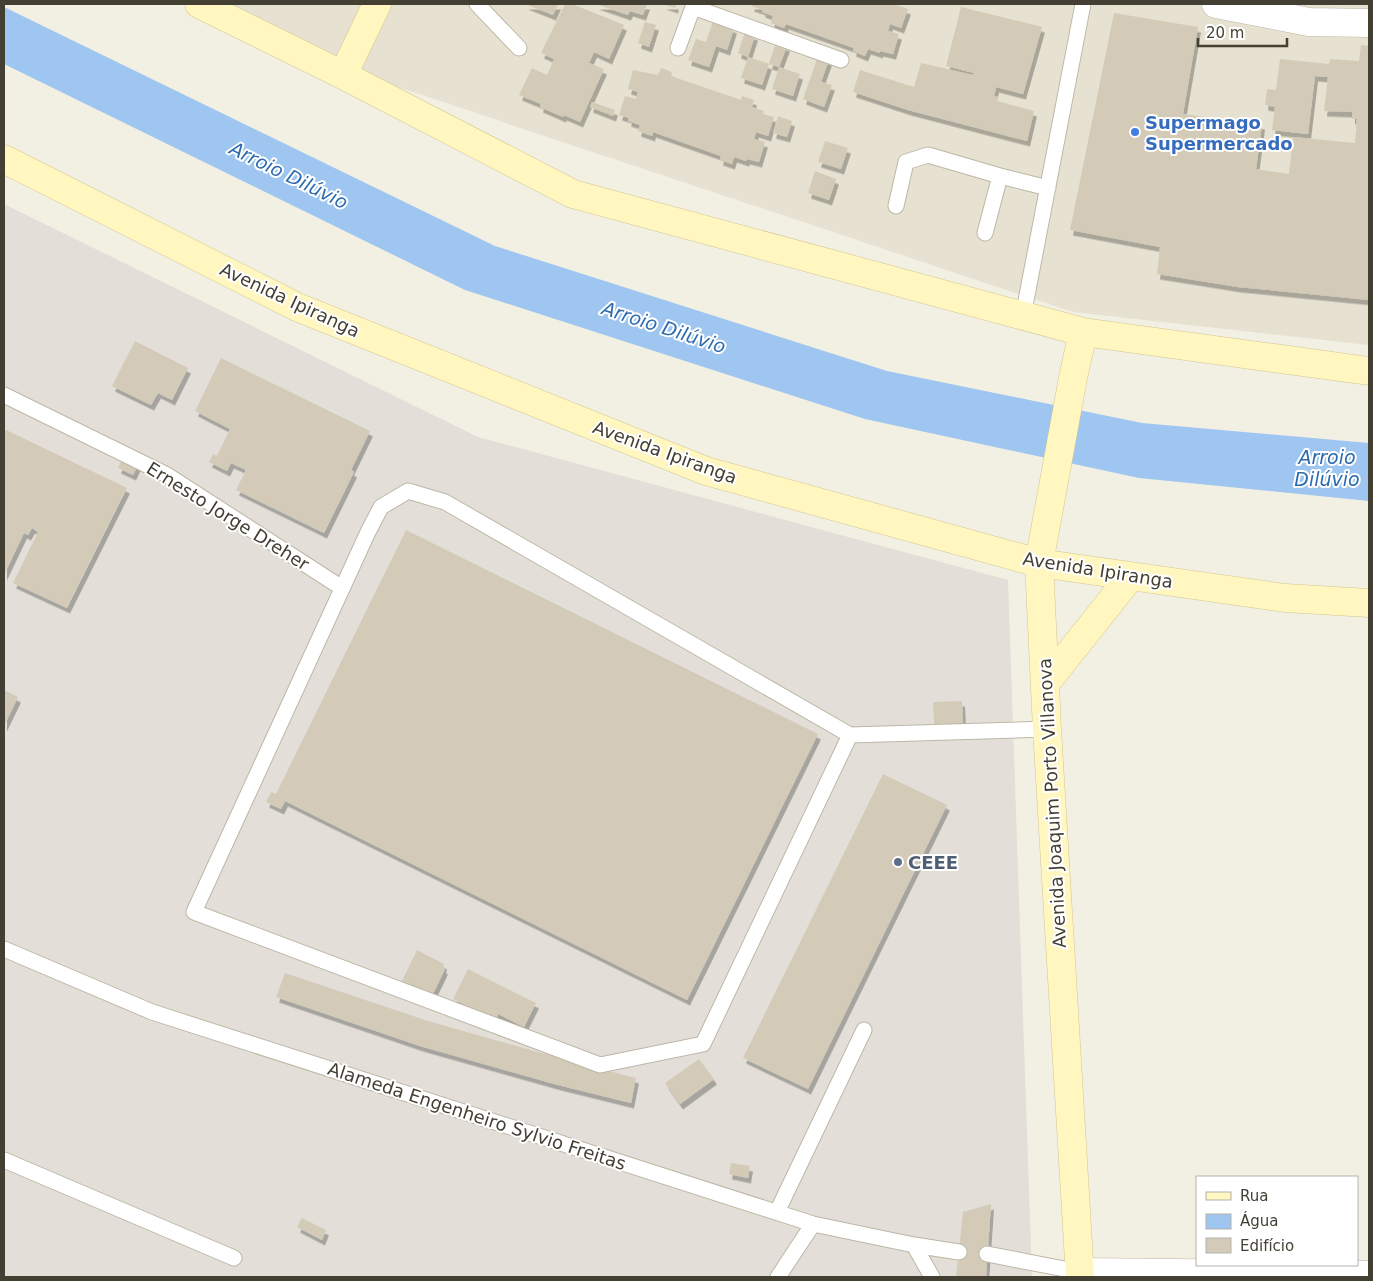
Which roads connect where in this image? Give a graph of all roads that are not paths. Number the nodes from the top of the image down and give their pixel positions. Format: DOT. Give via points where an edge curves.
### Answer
graph roads {
  1 [pos="199,4"];
  2 [pos="377,4"];
  3 [pos="477,4"];
  4 [pos="1083,4"];
  5 [pos="1216,4"];
  6 [pos="693,5"];
  7 [pos="1369,23"];
  8 [pos="519,48"];
  9 [pos="678,48"];
  10 [pos="841,60"];
  11 [pos="343,75"];
  12 [pos="4,160"];
  13 [pos="1000,176"];
  14 [pos="1048,188"];
  15 [pos="896,206"];
  16 [pos="985,233"];
  17 [pos="1024,316"];
  18 [pos="1083,332"];
  19 [pos="1369,371"];
  20 [pos="4,395"];
  21 [pos="1039,563"];
  22 [pos="1131,576"];
  23 [pos="342,588"];
  24 [pos="1369,603"];
  25 [pos="1045,684"];
  26 [pos="1047,729"];
  27 [pos="850,735"];
  28 [pos="4,949"];
  29 [pos="864,1030"];
  30 [pos="4,1160"];
  31 [pos="777,1212"];
  32 [pos="813,1224"];
  33 [pos="914,1245"];
  34 [pos="959,1252"];
  35 [pos="987,1254"];
  36 [pos="234,1258"];
  37 [pos="1080,1275"];
  38 [pos="1369,1275"];
  39 [pos="778,1277"];
  40 [pos="932,1277"];
  1 -- 11 [label="main road"];
  2 -- 11 [label="main road"];
  3 -- 8 [label="lane"];
  4 -- 14 [label="lane"];
  5 -- 7 [label="street" via="1309,22"];
  6 -- 9 [label="lane"];
  6 -- 10 [label="lane"];
  11 -- 17 [label="main road" via="573,194"];
  12 -- 21 [label="main road, Avenida Ipiranga" via="297,307 706,471"];
  13 -- 14 [label="lane"];
  13 -- 15 [label="lane" via="928,155 906,162"];
  13 -- 16 [label="lane"];
  14 -- 17 [label="lane"];
  17 -- 18 [label="main road"];
  18 -- 19 [label="main road"];
  18 -- 21 [label="main road, Avenida Joaquim Porto Villanova"];
  20 -- 23 [label="lane, Ernesto Jorge Dreher" via="168,474"];
  21 -- 22 [label="main road, Avenida Ipiranga"];
  21 -- 25 [label="main road, Avenida Joaquim Porto Villanova"];
  22 -- 24 [label="main road, Avenida Ipiranga" via="1285,598"];
  22 -- 25 [label="main road"];
  23 -- 27 [label="lane" via="381,507 408,491 445,502"];
  23 -- 27 [label="lane" via="194,912 600,1065 703,1044"];
  25 -- 26 [label="main road, Avenida Joaquim Porto Villanova"];
  26 -- 27 [label="lane"];
  26 -- 37 [label="main road, Avenida Joaquim Porto Villanova"];
  28 -- 31 [label="lane, Alameda Engenheiro Sylvio Freitas" via="152,1012"];
  29 -- 31 [label="lane"];
  30 -- 36 [label="lane"];
  31 -- 32 [label="lane, Alameda Engenheiro Sylvio Freitas"];
  32 -- 33 [label="lane, Alameda Engenheiro Sylvio Freitas"];
  32 -- 39 [label="lane"];
  33 -- 34 [label="lane, Alameda Engenheiro Sylvio Freitas"];
  33 -- 40 [label="lane"];
  35 -- 37 [label="lane"];
  37 -- 38 [label="street"];
}
